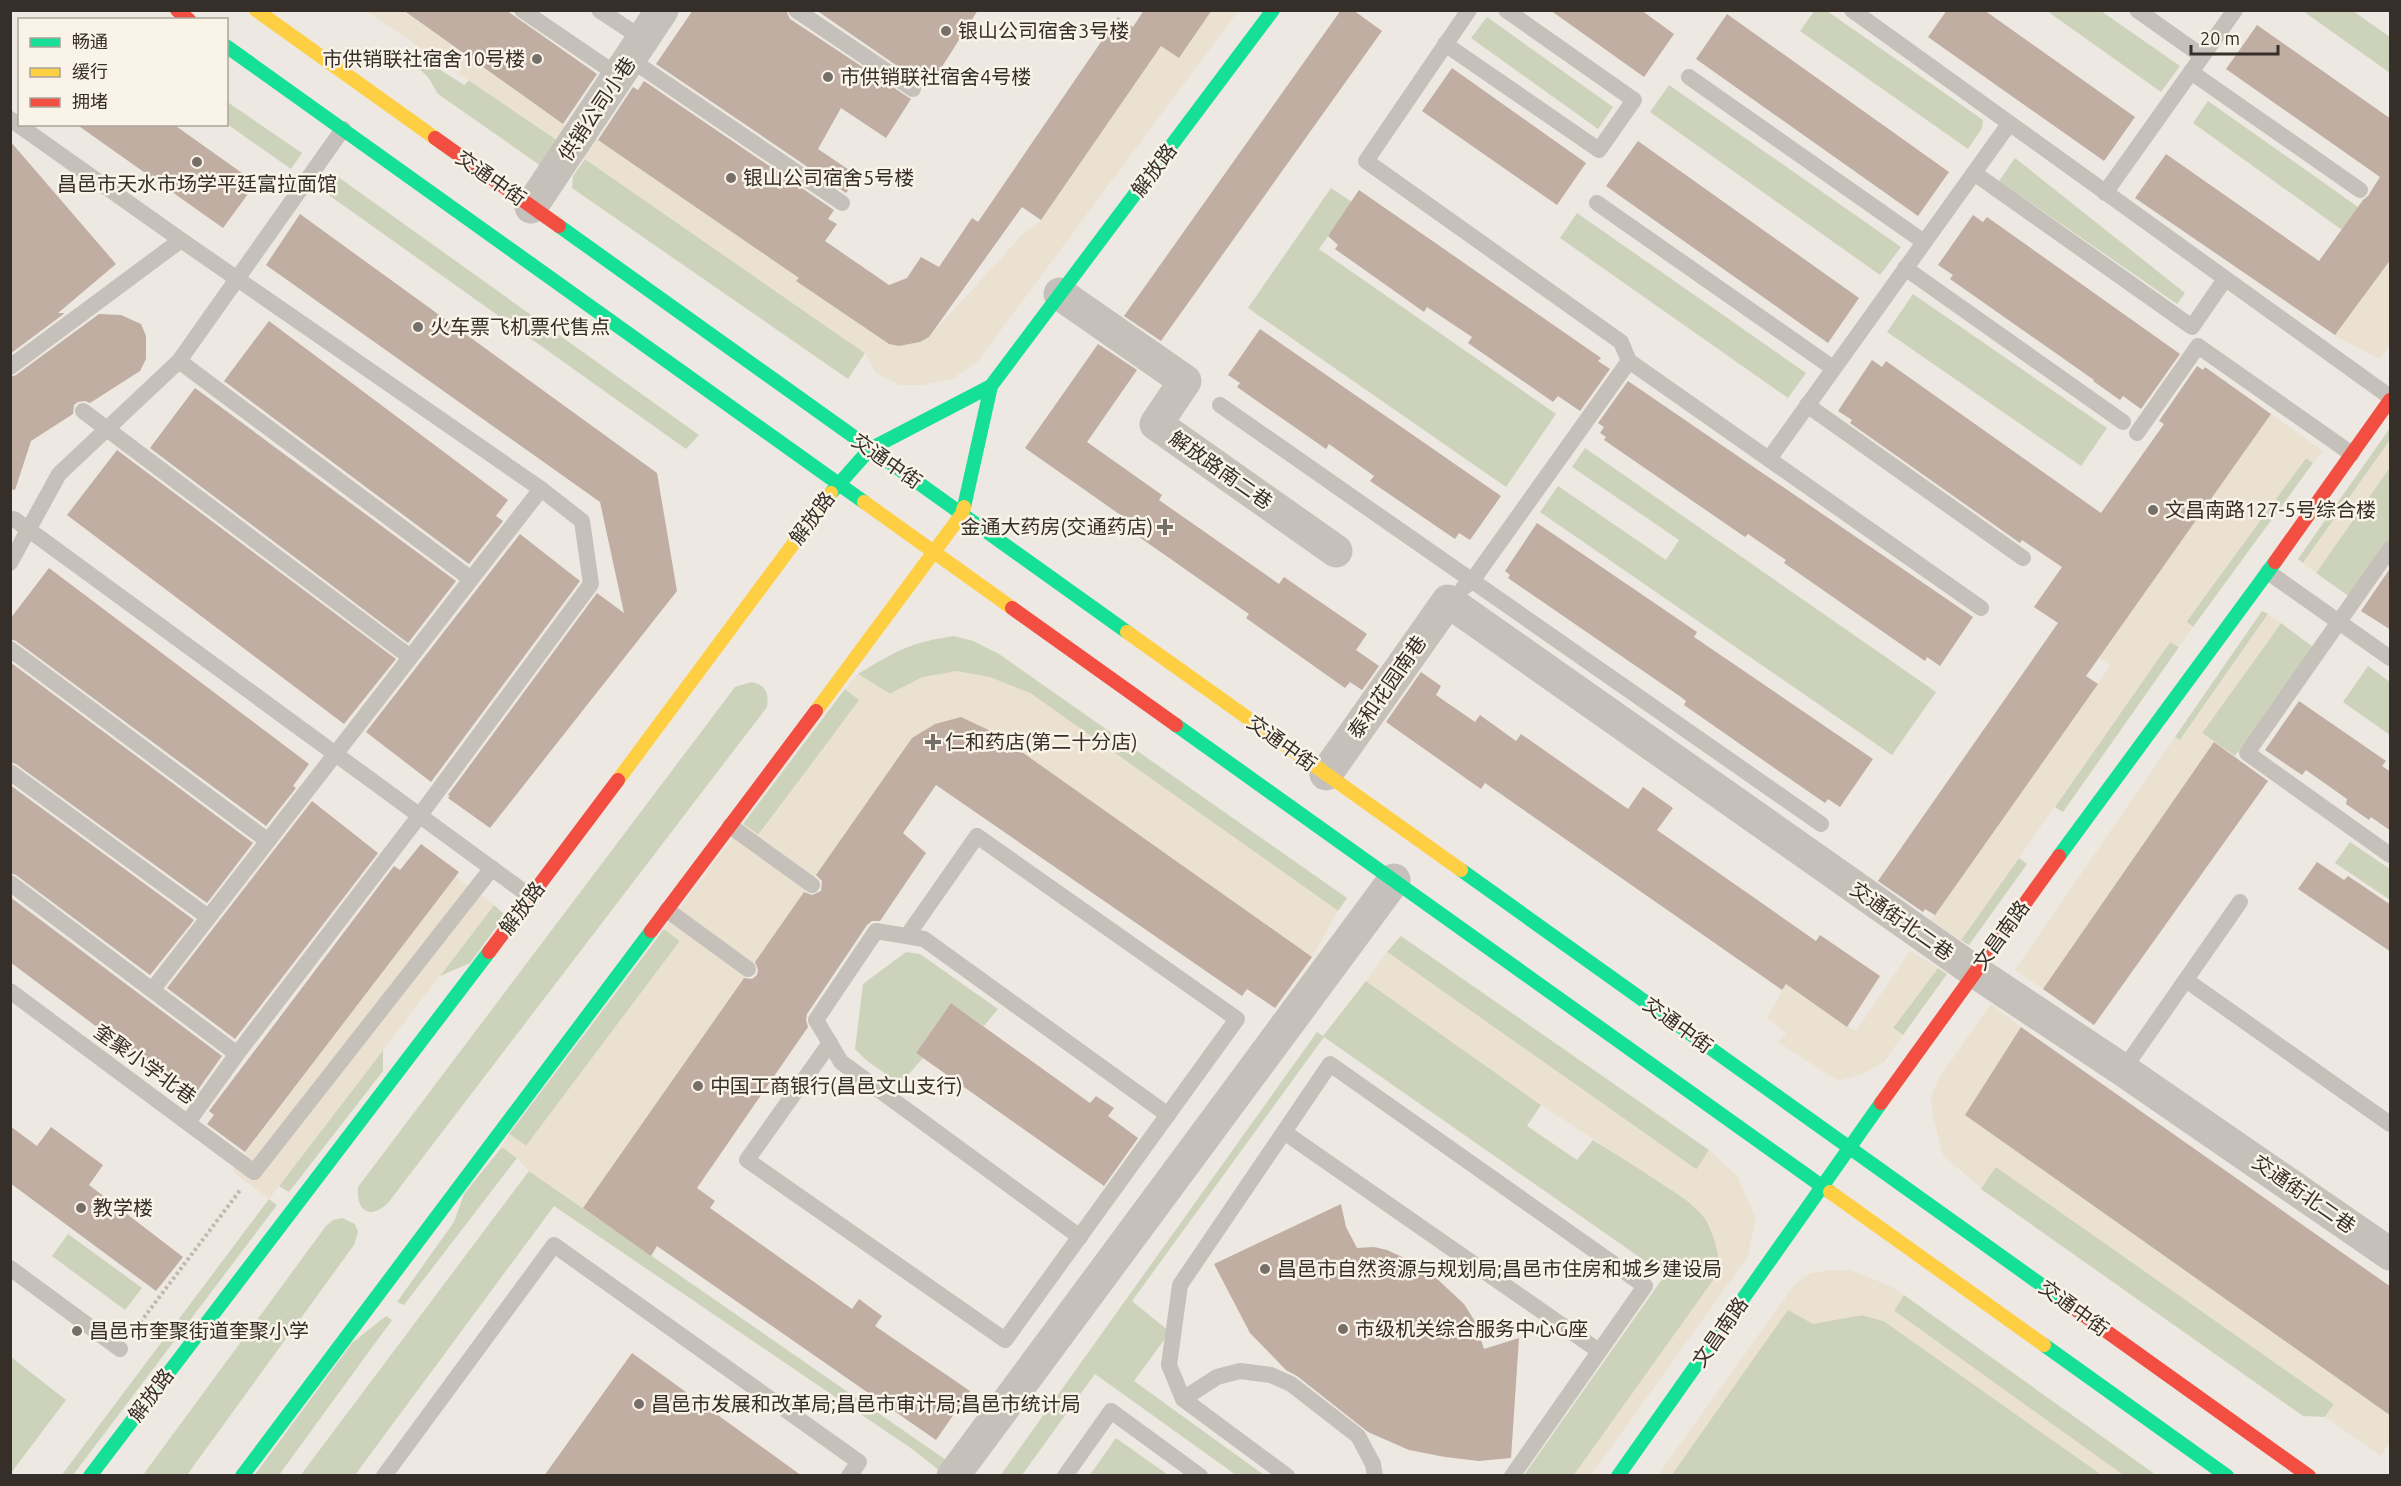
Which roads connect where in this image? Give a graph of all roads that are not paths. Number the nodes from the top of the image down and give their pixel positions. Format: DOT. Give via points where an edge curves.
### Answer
graph roads {
  1 [pos="256,10"];
  2 [pos="522,10"];
  3 [pos="599,10"];
  4 [pos="662,10"];
  5 [pos="796,10"];
  6 [pos="1273,10"];
  7 [pos="1469,10"];
  8 [pos="1506,10"];
  9 [pos="1852,10"];
  10 [pos="2137,10"];
  11 [pos="2235,10"];
  12 [pos="1445,44"];
  13 [pos="228,47"];
  14 [pos="2202,56"];
  15 [pos="630,58"];
  16 [pos="2191,72"];
  17 [pos="1689,77"];
  18 [pos="913,88"];
  19 [pos="2009,124"];
  20 [pos="20,126"];
  21 [pos="343,129"];
  22 [pos="1974,172"];
  23 [pos="2360,190"];
  24 [pos="2105,193"];
  25 [pos="842,203"];
  26 [pos="1597,203"];
  27 [pos="531,207"];
  28 [pos="181,240"];
  29 [pos="1924,242"];
  30 [pos="1905,268"];
  31 [pos="236,277"];
  32 [pos="2225,279"];
  33 [pos="1060,294"];
  34 [pos="179,361"];
  35 [pos="1629,361"];
  36 [pos="17,365"];
  37 [pos="1833,368"];
  38 [pos="991,386"];
  39 [pos="2391,398"];
  40 [pos="1220,405"];
  41 [pos="1807,405"];
  42 [pos="83,411"];
  43 [pos="2123,422"];
  44 [pos="105,428"];
  45 [pos="2137,433"];
  46 [pos="870,449"];
  47 [pos="2352,454"];
  48 [pos="1770,459"];
  49 [pos="838,483"];
  50 [pos="541,489"];
  51 [pos="962,514"];
  52 [pos="14,519"];
  53 [pos="29,529"];
  54 [pos="2391,549"];
  55 [pos="1336,551"];
  56 [pos="935,552"];
  57 [pos="2023,558"];
  58 [pos="10,563"];
  59 [pos="2268,572"];
  60 [pos="471,579"];
  61 [pos="1460,591"];
  62 [pos="1981,608"];
  63 [pos="2339,622"];
  64 [pos="10,650"];
  65 [pos="411,657"];
  66 [pos="2391,658"];
  67 [pos="335,754"];
  68 [pos="10,772"];
  69 [pos="1326,774"];
  70 [pos="420,815"];
  71 [pos="1821,824"];
  72 [pos="730,826"];
  73 [pos="268,841"];
  74 [pos="2391,855"];
  75 [pos="492,868"];
  76 [pos="1395,880"];
  77 [pos="10,883"];
  78 [pos="812,885"];
  79 [pos="531,897"];
  80 [pos="2240,902"];
  81 [pos="667,910"];
  82 [pos="208,917"];
  83 [pos="907,936"];
  84 [pos="748,969"];
  85 [pos="1974,971"];
  86 [pos="2186,980"];
  87 [pos="153,989"];
  88 [pos="10,991"];
  89 [pos="830,1043"];
  90 [pos="237,1054"];
  91 [pos="2123,1070"];
  92 [pos="1168,1115"];
  93 [pos="188,1122"];
  94 [pos="2391,1124"];
  95 [pos="1284,1132"];
  96 [pos="1851,1148"];
  97 [pos="1823,1187"];
  98 [pos="1080,1237"];
  99 [pos="2391,1254"];
  100 [pos="10,1268"];
  101 [pos="120,1349"];
  102 [pos="1599,1352"];
  103 [pos="1183,1399"];
  104 [pos="90,1476"];
  105 [pos="242,1476"];
  106 [pos="384,1476"];
  107 [pos="849,1476"];
  108 [pos="953,1476"];
  109 [pos="1065,1476"];
  110 [pos="1200,1476"];
  111 [pos="1287,1476"];
  112 [pos="1375,1476"];
  113 [pos="1512,1476"];
  114 [pos="1618,1476"];
  115 [pos="2227,1476"];
  116 [pos="2309,1476"];
  1 -- 27 [label="main road, 交通中街"];
  2 -- 15 [label="lane"];
  3 -- 15 [label="lane"];
  4 -- 15 [label="street, 供销公司小巷"];
  5 -- 18 [label="lane"];
  6 -- 33 [label="main road, 解放路"];
  7 -- 12 [label="lane"];
  8 -- 12 [label="lane" via="1634,100 1599,150"];
  9 -- 19 [label="lane"];
  10 -- 14 [label="lane"];
  11 -- 14 [label="lane"];
  12 -- 35 [label="lane" via="1366,160 1621,342"];
  13 -- 21 [label="main road"];
  14 -- 16 [label="lane"];
  15 -- 25 [label="lane"];
  15 -- 27 [label="street, 供销公司小巷"];
  16 -- 23 [label="lane"];
  16 -- 24 [label="lane"];
  17 -- 29 [label="lane"];
  19 -- 22 [label="lane"];
  19 -- 24 [label="lane"];
  20 -- 28 [label="lane"];
  21 -- 31 [label="lane"];
  21 -- 49 [label="main road"];
  22 -- 29 [label="lane"];
  22 -- 32 [label="lane" via="2192,327"];
  24 -- 32 [label="lane"];
  26 -- 37 [label="lane"];
  27 -- 46 [label="main road, 交通中街"];
  28 -- 31 [label="lane"];
  28 -- 36 [label="lane"];
  29 -- 30 [label="lane"];
  30 -- 37 [label="lane"];
  30 -- 43 [label="lane"];
  31 -- 34 [label="lane"];
  31 -- 50 [label="lane"];
  32 -- 39 [label="lane"];
  33 -- 38 [label="main road, 解放路"];
  33 -- 55 [label="street, 解放路南二巷" via="1185,381 1156,424"];
  34 -- 44 [label="lane"];
  34 -- 60 [label="lane"];
  35 -- 48 [label="lane"];
  35 -- 61 [label="lane"];
  37 -- 41 [label="lane"];
  38 -- 46 [label="main road, 解放路"];
  38 -- 51 [label="main road, 解放路"];
  39 -- 47 [label="main road, 文昌南路"];
  40 -- 61 [label="lane"];
  41 -- 48 [label="lane"];
  41 -- 57 [label="lane"];
  42 -- 44 [label="lane"];
  44 -- 53 [label="lane" via="58,474"];
  44 -- 65 [label="lane"];
  45 -- 47 [label="lane" via="2198,346"];
  46 -- 49 [label="main road, 解放路"];
  46 -- 51 [label="main road, 交通中街"];
  47 -- 59 [label="main road, 文昌南路"];
  48 -- 62 [label="lane"];
  49 -- 56 [label="main road"];
  49 -- 79 [label="main road, 解放路"];
  50 -- 60 [label="lane"];
  50 -- 70 [label="lane" via="582,521 591,584"];
  51 -- 56 [label="main road, 解放路"];
  51 -- 69 [label="main road, 交通中街"];
  52 -- 53 [label="lane"];
  53 -- 58 [label="lane"];
  53 -- 67 [label="lane"];
  54 -- 63 [label="lane"];
  56 -- 72 [label="main road, 解放路"];
  56 -- 76 [label="main road"];
  59 -- 63 [label="lane"];
  59 -- 85 [label="main road, 文昌南路"];
  60 -- 65 [label="lane"];
  61 -- 69 [label="street, 泰和花园南巷"];
  61 -- 71 [label="lane"];
  61 -- 85 [label="street, 交通街北二巷"];
  63 -- 66 [label="lane"];
  63 -- 74 [label="lane" via="2247,753"];
  64 -- 73 [label="lane"];
  65 -- 67 [label="lane"];
  67 -- 70 [label="lane"];
  67 -- 73 [label="lane"];
  68 -- 82 [label="lane"];
  69 -- 96 [label="main road, 交通中街"];
  70 -- 75 [label="lane"];
  70 -- 90 [label="lane"];
  72 -- 78 [label="lane"];
  72 -- 81 [label="main road, 解放路"];
  73 -- 82 [label="lane"];
  75 -- 79 [label="lane"];
  75 -- 93 [label="lane, 奎聚小学北巷" via="254,1172"];
  76 -- 97 [label="main road"];
  76 -- 108 [label="street"];
  77 -- 87 [label="lane"];
  79 -- 104 [label="main road, 解放路"];
  80 -- 86 [label="lane"];
  81 -- 84 [label="lane"];
  81 -- 105 [label="main road, 解放路"];
  82 -- 87 [label="lane"];
  83 -- 89 [label="lane" via="876,931 816,1020"];
  83 -- 92 [label="lane" via="924,939"];
  83 -- 92 [label="lane" via="977,836 1237,1019"];
  85 -- 91 [label="street, 交通街北二巷"];
  85 -- 96 [label="main road, 文昌南路"];
  86 -- 91 [label="lane"];
  86 -- 94 [label="lane"];
  87 -- 90 [label="lane"];
  88 -- 93 [label="lane, 奎聚小学北巷"];
  89 -- 98 [label="lane" via="841,1062"];
  89 -- 98 [label="lane" via="747,1160 1005,1340"];
  90 -- 93 [label="lane"];
  91 -- 99 [label="street, 交通街北二巷"];
  92 -- 98 [label="lane"];
  95 -- 102 [label="lane"];
  95 -- 102 [label="lane" via="1330,1064 1350,1077 1645,1286"];
  95 -- 103 [label="lane" via="1180,1285 1169,1365"];
  96 -- 97 [label="main road, 文昌南路"];
  96 -- 116 [label="main road, 交通中街"];
  97 -- 114 [label="main road, 文昌南路"];
  97 -- 115 [label="main road"];
  100 -- 101 [label="lane"];
  102 -- 113 [label="lane"];
  103 -- 111 [label="lane"];
  103 -- 112 [label="lane" via="1217,1377 1240,1371 1291,1384 1358,1436"];
  106 -- 107 [label="lane" via="554,1245 859,1462"];
  109 -- 110 [label="lane" via="1110,1411"];
}
